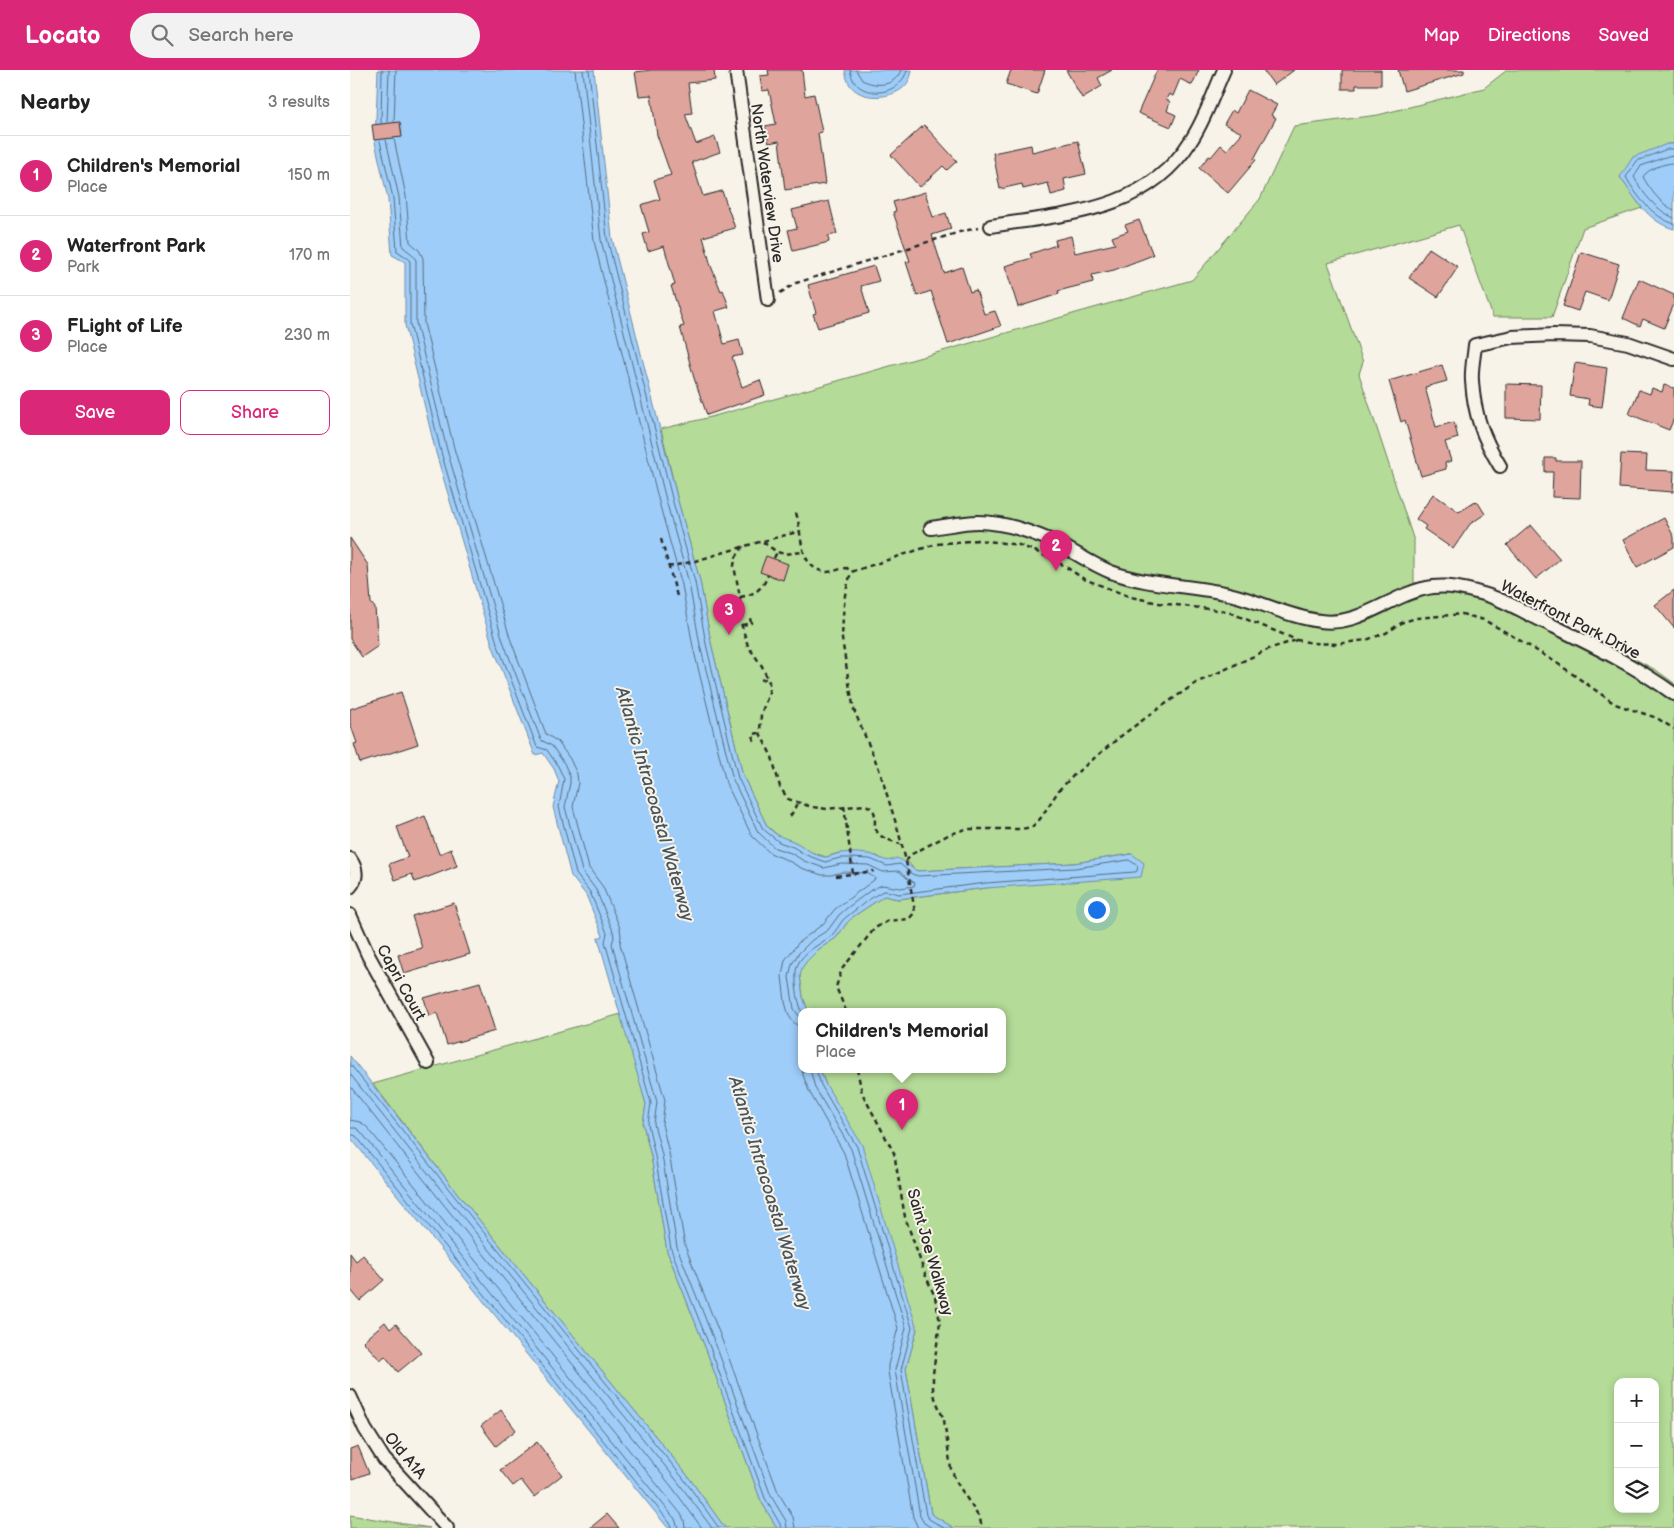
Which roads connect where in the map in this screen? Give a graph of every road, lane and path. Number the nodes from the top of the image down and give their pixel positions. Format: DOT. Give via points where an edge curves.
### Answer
graph roads {
  1 [pos="736,70"];
  2 [pos="1224,70"];
  3 [pos="991,226"];
  4 [pos="768,300"];
  5 [pos="1674,358"];
  6 [pos="1500,466"];
  7 [pos="796,512"];
  8 [pos="931,528"];
  9 [pos="801,531"];
  10 [pos="661,539"];
  11 [pos="761,542"];
  12 [pos="743,546"];
  13 [pos="777,552"];
  14 [pos="803,552"];
  15 [pos="774,558"];
  16 [pos="668,566"];
  17 [pos="851,572"];
  18 [pos="768,575"];
  19 [pos="677,596"];
  20 [pos="740,597"];
  21 [pos="733,605"];
  22 [pos="740,606"];
  23 [pos="750,618"];
  24 [pos="742,625"];
  25 [pos="1297,640"];
  26 [pos="768,678"];
  27 [pos="761,680"];
  28 [pos="1674,694"];
  29 [pos="1674,728"];
  30 [pos="760,733"];
  31 [pos="754,741"];
  32 [pos="797,803"];
  33 [pos="844,806"];
  34 [pos="790,816"];
  35 [pos="901,844"];
  36 [pos="350,860"];
  37 [pos="906,861"];
  38 [pos="874,871"];
  39 [pos="853,874"];
  40 [pos="836,876"];
  41 [pos="350,887"];
  42 [pos="350,915"];
  43 [pos="845,1008"];
  44 [pos="428,1063"];
  45 [pos="858,1073"];
  46 [pos="350,1396"];
  47 [pos="447,1528"];
  48 [pos="982,1528"];
  1 -- 4 [label="street, North Waterview Drive"];
  2 -- 3 [label="street" via="1190,142 1168,168 1145,187 1125,198 1085,211"];
  3 -- 4 [label="path" via="963,231 796,283"];
  5 -- 6 [label="street" via="1628,343 1590,336 1512,337 1474,345 1472,380 1477,416 1486,444"];
  7 -- 9 [label="path"];
  8 -- 28 [label="street, Waterfront Park Drive" via="980,522 1018,528 1060,545 1111,572 1139,581 1212,590 1318,621 1348,620 1432,587 1464,588 1494,597 1591,645"];
  9 -- 11 [label="path"];
  9 -- 14 [label="path"];
  10 -- 16 [label="path"];
  11 -- 12 [label="path"];
  11 -- 13 [label="path"];
  12 -- 16 [label="path"];
  12 -- 20 [label="path" via="734,566"];
  13 -- 14 [label="path"];
  13 -- 15 [label="path"];
  14 -- 17 [label="path" via="818,569 828,572 847,568"];
  16 -- 19 [label="path"];
  17 -- 25 [label="path" via="936,544 966,540 1019,545 1063,565 1084,579 1131,597 1226,611"];
  17 -- 35 [label="path" via="845,594 842,639 848,683 854,710 879,769"];
  18 -- 20 [label="path" via="759,590"];
  20 -- 22 [label="path"];
  21 -- 22 [label="path"];
  22 -- 24 [label="path"];
  23 -- 24 [label="path" via="750,624"];
  24 -- 26 [label="path" via="748,646"];
  25 -- 29 [label="path" via="1337,644 1366,640 1417,618 1462,614 1484,620 1511,635 1615,704 1657,718"];
  25 -- 37 [label="path" via="1271,648 1196,683 1155,711 1074,775 1032,827 966,829 912,854"];
  26 -- 27 [label="path"];
  26 -- 30 [label="path" via="769,694 761,714"];
  30 -- 31 [label="path" via="752,734"];
  30 -- 32 [label="path" via="783,792"];
  32 -- 33 [label="path" via="822,809"];
  32 -- 34 [label="path"];
  33 -- 35 [label="path" via="869,806 875,814 878,833"];
  33 -- 39 [label="path"];
  35 -- 37 [label="path"];
  36 -- 41 [label="street" via="356,872"];
  37 -- 43 [label="path" via="914,912 909,918 888,921 875,928 842,968 836,987"];
  38 -- 39 [label="path"];
  39 -- 40 [label="path"];
  42 -- 44 [label="street, Capri Court" via="368,955"];
  45 -- 48 [label="path, Saint Joe Walkway" via="862,1093 894,1153 906,1217 935,1298 940,1322 933,1389 944,1420 951,1469"];
  46 -- 47 [label="street, Old A1A" via="384,1459"];
}
